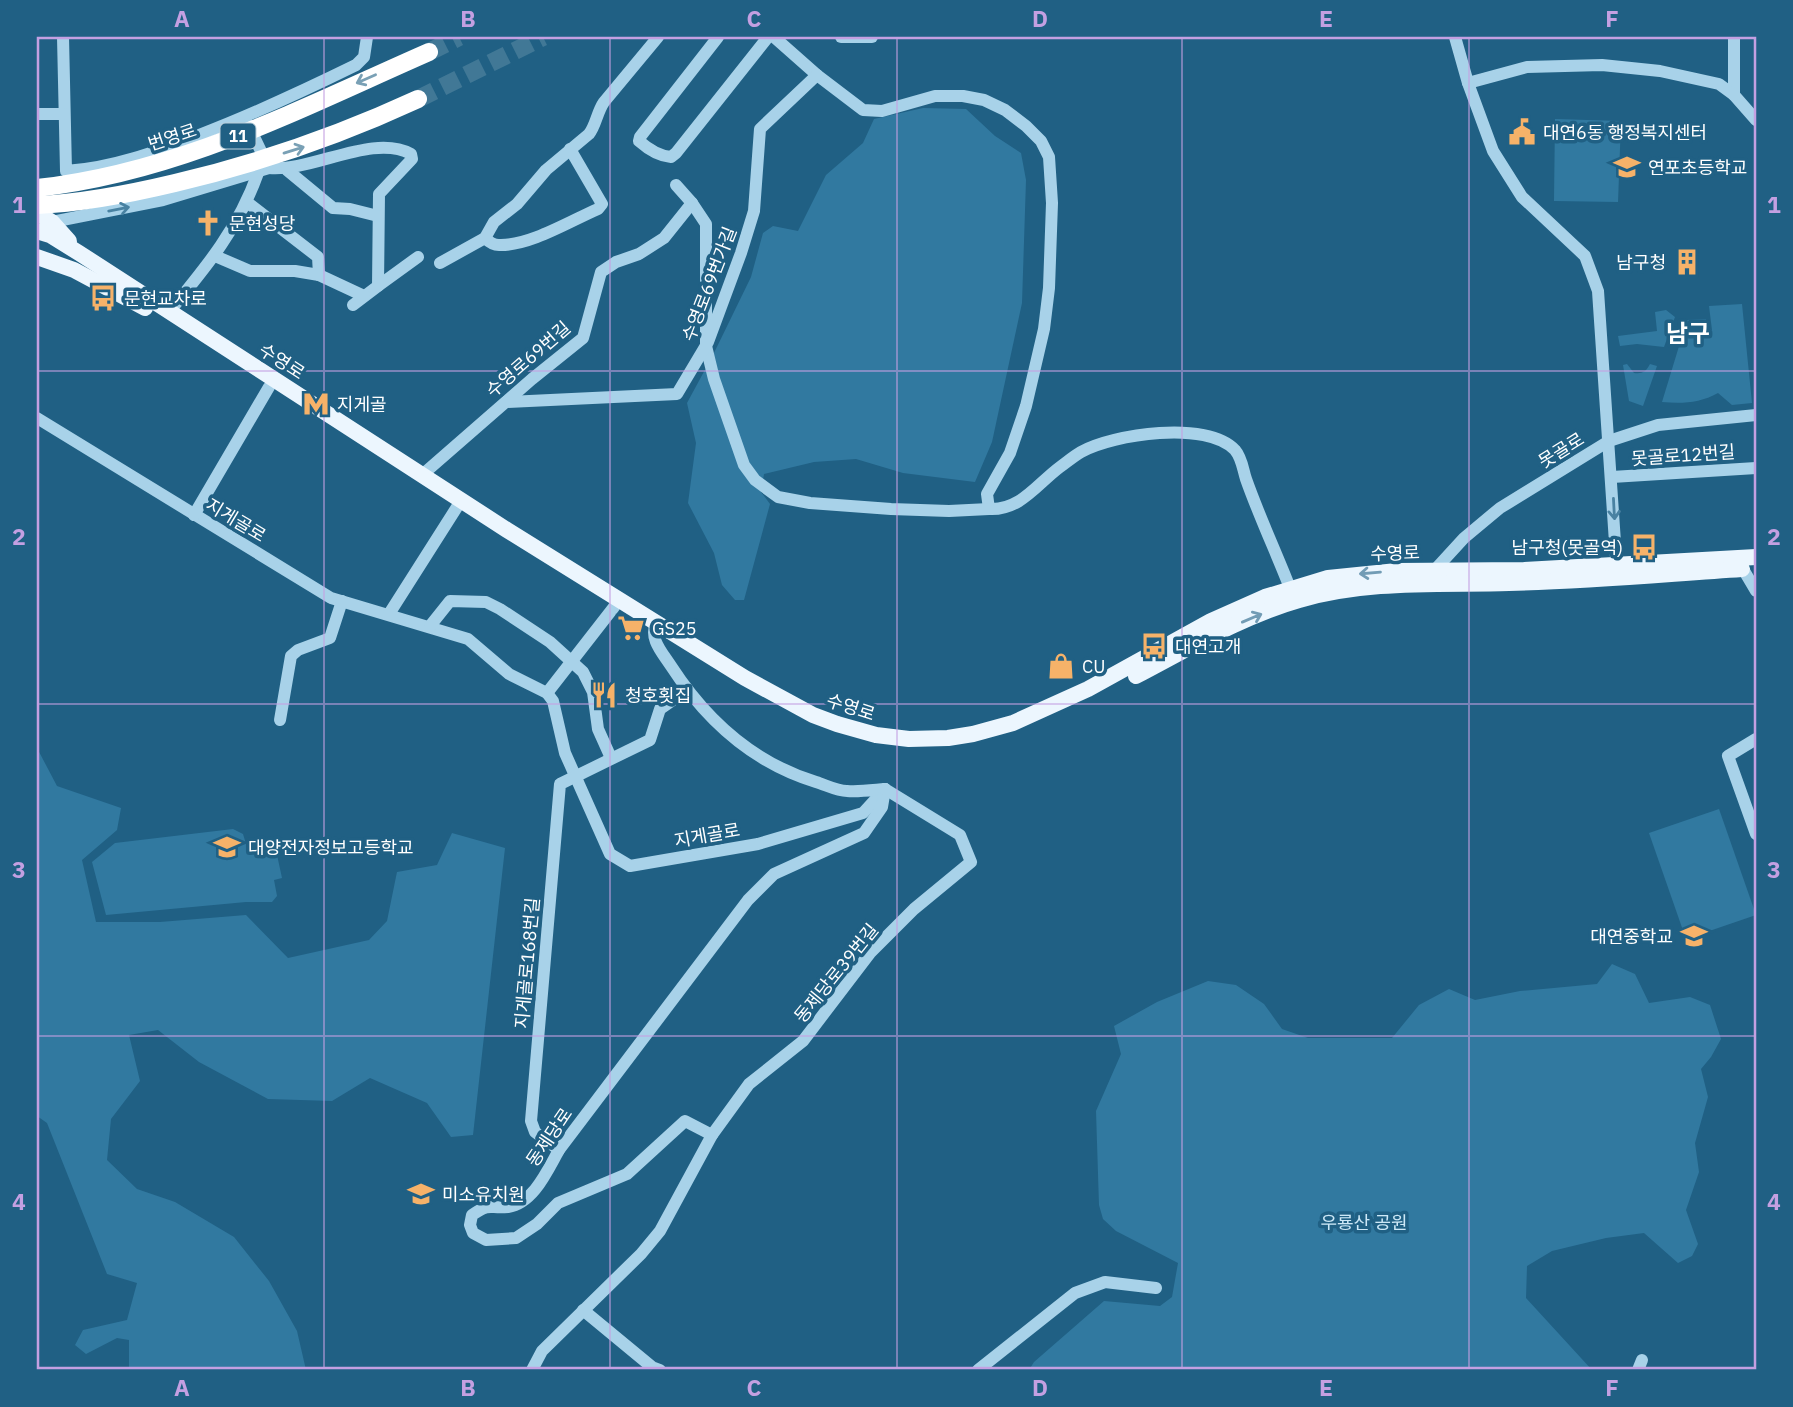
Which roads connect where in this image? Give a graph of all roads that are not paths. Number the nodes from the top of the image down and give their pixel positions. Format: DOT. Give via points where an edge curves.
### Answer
graph roads {
  1 [pos="63,37"];
  2 [pos="367,37"];
  3 [pos="658,37"];
  4 [pos="718,37"];
  5 [pos="768,37"];
  6 [pos="774,37"];
  7 [pos="841,37"];
  8 [pos="872,37"];
  9 [pos="1455,37"];
  10 [pos="1734,37"];
  11 [pos="429,52"];
  12 [pos="817,75"];
  13 [pos="1468,83"];
  14 [pos="1734,95"];
  15 [pos="418,99"];
  16 [pos="37,114"];
  17 [pos="65,114"];
  18 [pos="244,118"];
  19 [pos="1756,120"];
  20 [pos="570,149"];
  21 [pos="287,170"];
  22 [pos="264,171"];
  23 [pos="676,185"];
  24 [pos="37,188"];
  25 [pos="247,203"];
  26 [pos="692,203"];
  27 [pos="37,205"];
  28 [pos="37,214"];
  29 [pos="378,216"];
  30 [pos="44,233"];
  31 [pos="485,238"];
  32 [pos="215,257"];
  33 [pos="418,257"];
  34 [pos="37,259"];
  35 [pos="440,263"];
  36 [pos="319,275"];
  37 [pos="378,286"];
  38 [pos="364,296"];
  39 [pos="353,305"];
  40 [pos="169,312"];
  41 [pos="706,346"];
  42 [pos="269,387"];
  43 [pos="506,402"];
  44 [pos="1756,415"];
  45 [pos="37,418"];
  46 [pos="1609,441"];
  47 [pos="1756,468"];
  48 [pos="422,475"];
  49 [pos="1612,477"];
  50 [pos="457,507"];
  51 [pos="989,509"];
  52 [pos="194,515"];
  53 [pos="1756,557"];
  54 [pos="1750,569"];
  55 [pos="1435,571"];
  56 [pos="1617,571"];
  57 [pos="1416,584"];
  58 [pos="1290,588"];
  59 [pos="1756,591"];
  60 [pos="342,601"];
  61 [pos="614,607"];
  62 [pos="389,614"];
  63 [pos="430,626"];
  64 [pos="654,627"];
  65 [pos="572,661"];
  66 [pos="687,690"];
  67 [pos="547,693"];
  68 [pos="280,720"];
  69 [pos="1756,739"];
  70 [pos="611,758"];
  71 [pos="575,776"];
  72 [pos="885,789"];
  73 [pos="1756,834"];
  74 [pos="712,1135"];
  75 [pos="559,1150"];
  76 [pos="1156,1288"];
  77 [pos="583,1310"];
  78 [pos="532,1370"];
  79 [pos="660,1370"];
  80 [pos="978,1370"];
  1 -- 17 [label="street"];
  2 -- 18 [label="street" via="364,57 356,65"];
  3 -- 20 [label="street" via="604,102 593,128"];
  4 -- 5 [label="street" via="640,137 642,144 657,154 671,157 676,153"];
  6 -- 12 [label="street"];
  7 -- 8 [label="street"];
  9 -- 13 [label="street"];
  10 -- 14 [label="street"];
  11 -- 24 [label="highway, 번영로 / 11, one-way, bridge" via="221,144 149,167"];
  12 -- 41 [label="street, 수영로69번가길" via="760,129 754,211"];
  12 -- 51 [label="street" via="863,110 882,111 935,96 984,100 1026,126 1049,157 1052,203 1044,329 1010,453 987,494"];
  13 -- 14 [label="street" via="1527,67 1602,65 1719,84"];
  13 -- 46 [label="street" via="1493,151 1522,197 1585,256 1598,291"];
  14 -- 19 [label="street"];
  27 -- 15 [label="highway, 11, one-way, bridge" via="136,192 245,165 315,143"];
  16 -- 17 [label="street"];
  17 -- 18 [label="street" via="66,171 149,154"];
  18 -- 22 [label="street"];
  20 -- 31 [label="street" via="494,222"];
  20 -- 31 [label="street" via="602,204 598,209 510,244 492,244"];
  21 -- 22 [label="street"];
  21 -- 29 [label="street" via="333,208"];
  21 -- 29 [label="street" via="364,150 404,150 412,159 379,194"];
  22 -- 25 [label="street"];
  30 -- 22 [label="street, one-way"];
  23 -- 26 [label="street"];
  25 -- 32 [label="street"];
  25 -- 36 [label="street" via="318,257"];
  26 -- 41 [label="street" via="706,224"];
  26 -- 43 [label="street, 수영로69번길" via="664,238 601,272 583,338"];
  28 -- 30 [label="main road"];
  29 -- 37 [label="street"];
  30 -- 40 [label="main road, 수영로"];
  31 -- 35 [label="street"];
  32 -- 36 [label="street" via="250,271"];
  32 -- 40 [label="street"];
  33 -- 37 [label="street"];
  34 -- 42 [label="main road, 수영로" via="74,270 143,306"];
  36 -- 38 [label="street"];
  37 -- 38 [label="street"];
  38 -- 39 [label="street"];
  40 -- 48 [label="main road, 수영로"];
  41 -- 43 [label="street, 수영로69번가길" via="677,394"];
  41 -- 51 [label="street" via="744,465 778,497 891,509"];
  42 -- 50 [label="main road, 수영로"];
  42 -- 52 [label="street, 수영로"];
  43 -- 48 [label="street, 수영로69번길"];
  44 -- 46 [label="street, 못골로" via="1658,425"];
  45 -- 52 [label="street, 지게골로"];
  46 -- 49 [label="street"];
  46 -- 55 [label="street, 못골로" via="1500,508 1464,538"];
  47 -- 49 [label="street, 못골로12번길"];
  48 -- 64 [label="main road, 수영로"];
  49 -- 56 [label="street, one-way"];
  50 -- 61 [label="main road, 수영로"];
  50 -- 62 [label="street"];
  51 -- 58 [label="street" via="1016,503 1082,451 1113,440 1149,434 1205,436 1235,449"];
  52 -- 60 [label="street, 지게골로"];
  53 -- 56 [label="main road, 수영로"];
  54 -- 56 [label="main road, 수영로"];
  54 -- 59 [label="street"];
  55 -- 56 [label="main road, 수영로"];
  55 -- 57 [label="street, 못골로"];
  55 -- 58 [label="main road, 수영로, one-way" via="1345,575"];
  56 -- 57 [label="main road, 수영로" via="1507,583"];
  64 -- 57 [label="main road, 수영로, one-way" via="760,698 829,732 900,748 940,748 1012,734 1296,601 1348,590"];
  58 -- 64 [label="main road, 수영로" via="1211,621 1028,717 948,738 895,738 837,724 785,701"];
  60 -- 62 [label="street, 지게골로"];
  60 -- 68 [label="street" via="330,638 290,656"];
  61 -- 64 [label="main road, 수영로"];
  61 -- 65 [label="street"];
  62 -- 63 [label="street, 지게골로"];
  63 -- 65 [label="street" via="450,601 486,602"];
  63 -- 67 [label="street, 지게골로" via="468,639 509,674"];
  64 -- 66 [label="street" via="655,641"];
  65 -- 67 [label="street"];
  65 -- 70 [label="street" via="593,692 598,729"];
  66 -- 70 [label="street" via="660,709 650,740"];
  66 -- 72 [label="street" via="723,730 762,760 845,792"];
  67 -- 71 [label="street, 지게골로"];
  69 -- 73 [label="street" via="1728,756"];
  70 -- 71 [label="street"];
  71 -- 72 [label="street, 지게골로" via="610,853 631,866 758,844 863,813"];
  71 -- 75 [label="street, 지게골로168번길" via="560,784 531,1121 535,1132"];
  72 -- 74 [label="street, 동제당로39번길" via="960,835 971,862 914,908 870,953 803,1041 749,1084"];
  72 -- 75 [label="street, 동제당로" via="882,807 864,833 774,874 748,901"];
  74 -- 75 [label="street, 동제당로" via="685,1121 627,1174 558,1203 516,1238 486,1240 473,1233 472,1215 486,1206 510,1207 525,1199"];
  74 -- 77 [label="street" via="660,1231"];
  76 -- 80 [label="street" via="1105,1282 1075,1293"];
  77 -- 78 [label="street" via="542,1351"];
  77 -- 79 [label="street"];
}
